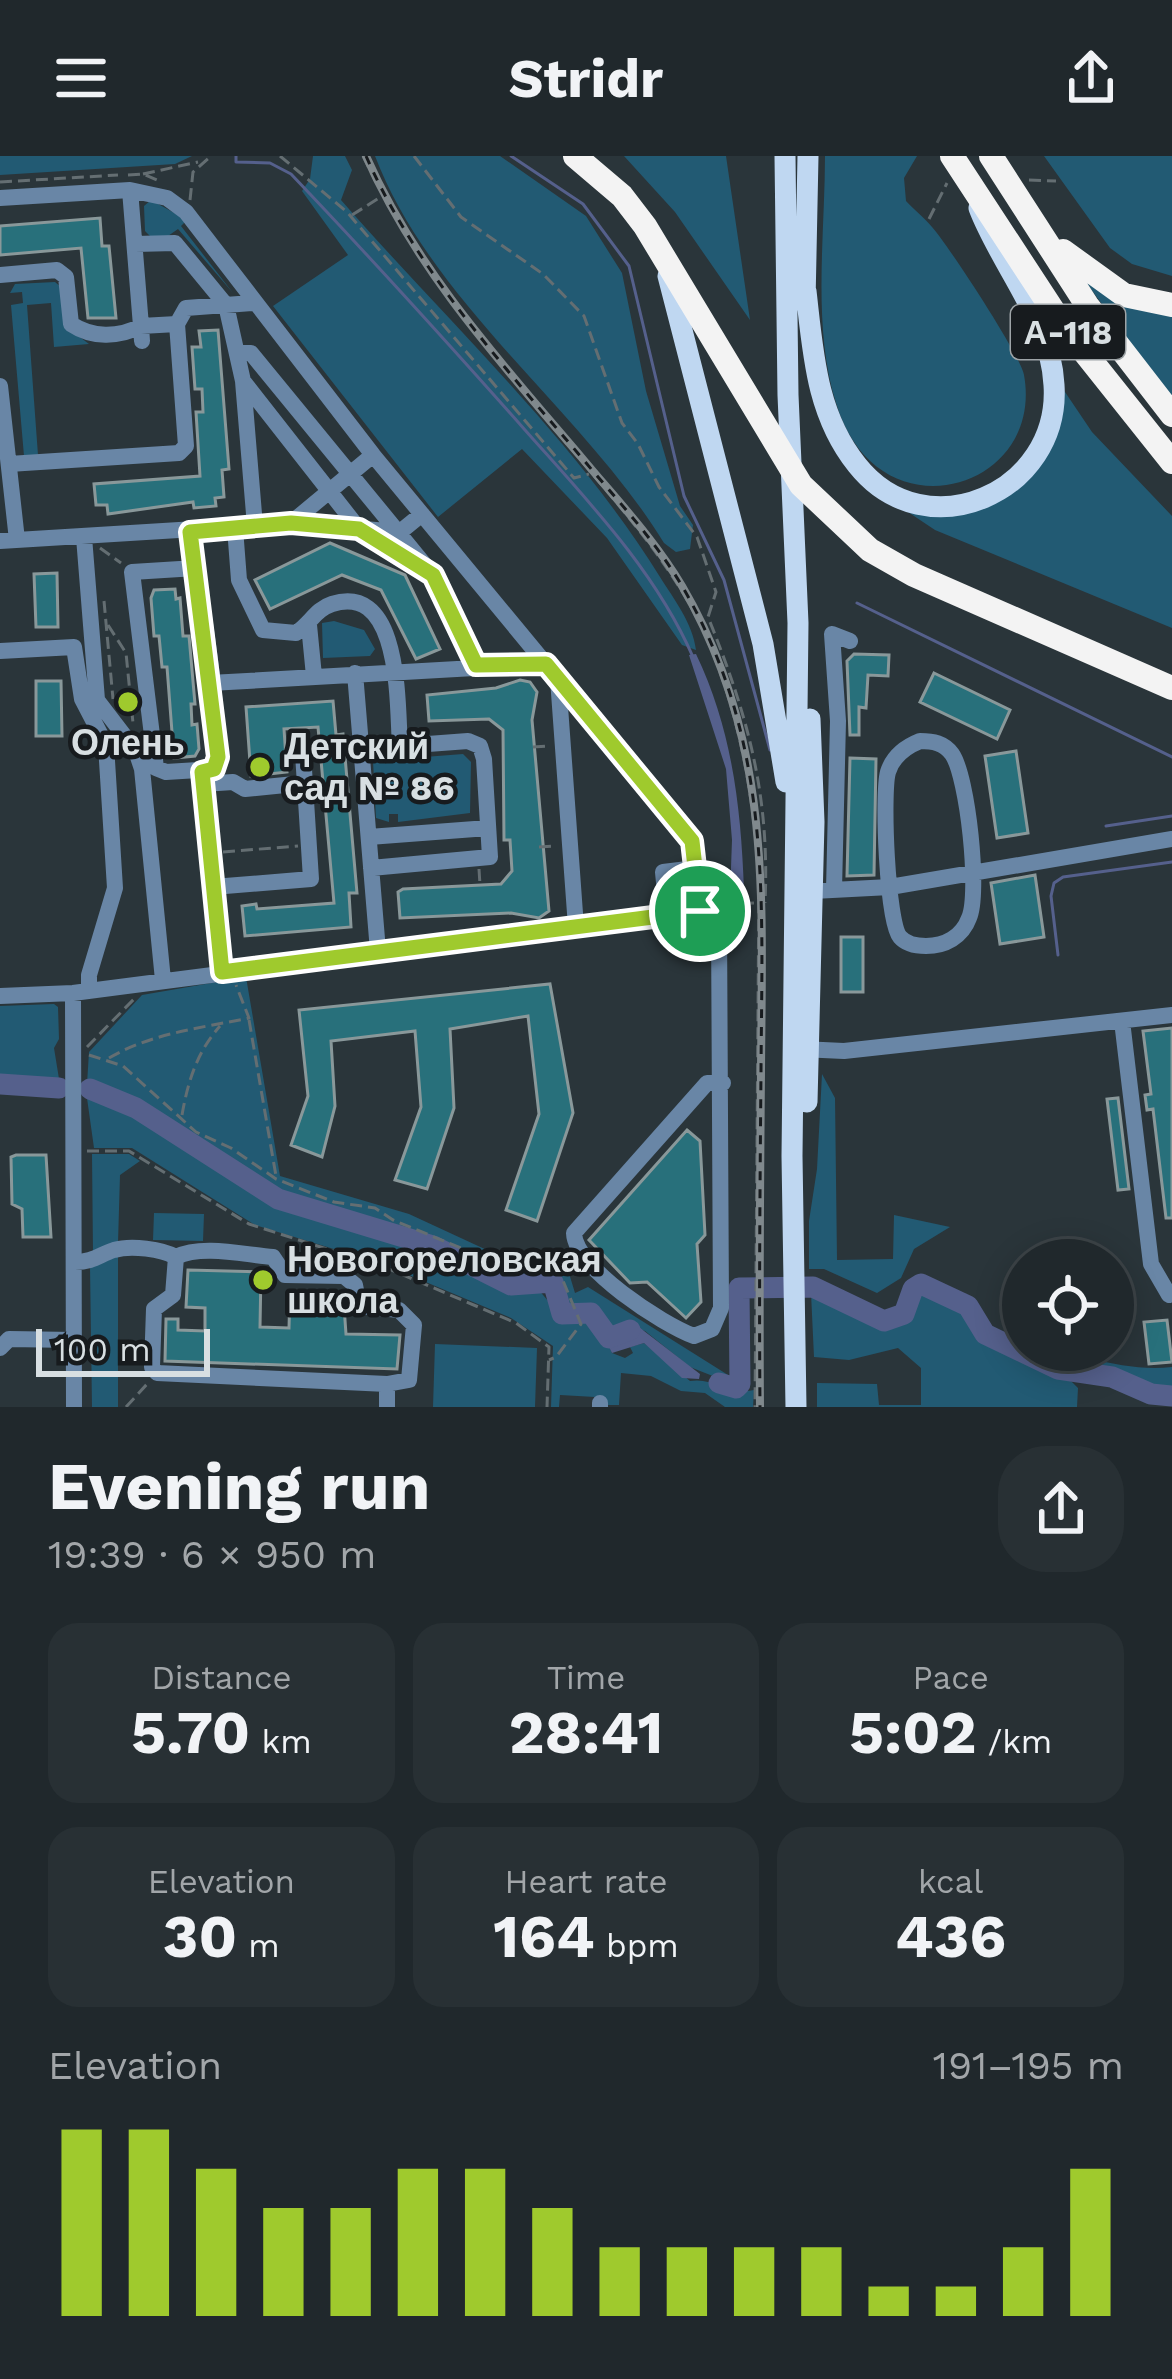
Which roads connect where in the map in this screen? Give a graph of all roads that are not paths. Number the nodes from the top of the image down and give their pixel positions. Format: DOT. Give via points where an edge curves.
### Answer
graph roads {
  1 [pos="575,156"];
  2 [pos="772,156"];
  3 [pos="785,156"];
  4 [pos="808,156"];
  5 [pos="952,156"];
  6 [pos="992,156"];
  7 [pos="130,190"];
  8 [pos="974,194"];
  9 [pos="0,198"];
  10 [pos="645,226"];
  11 [pos="1040,230"];
  12 [pos="135,244"];
  13 [pos="785,253"];
  14 [pos="0,275"];
  15 [pos="806,290"];
  16 [pos="252,302"];
  17 [pos="226,305"];
  18 [pos="1172,305"];
  19 [pos="176,324"];
  20 [pos="141,333"];
  21 [pos="238,353"];
  22 [pos="243,380"];
  23 [pos="0,386"];
  24 [pos="1172,416"];
  25 [pos="373,454"];
  26 [pos="1172,462"];
  27 [pos="9,464"];
  28 [pos="351,473"];
  29 [pos="330,490"];
  30 [pos="422,514"];
  31 [pos="291,523"];
  32 [pos="255,526"];
  33 [pos="235,528"];
  34 [pos="359,529"];
  35 [pos="190,532"];
  36 [pos="400,532"];
  37 [pos="84,537"];
  38 [pos="8,541"];
  39 [pos="196,568"];
  40 [pos="433,575"];
  41 [pos="797,598"];
  42 [pos="309,625"];
  43 [pos="850,641"];
  44 [pos="0,651"];
  45 [pos="476,665"];
  46 [pos="394,670"];
  47 [pos="552,671"];
  48 [pos="355,673"];
  49 [pos="314,676"];
  50 [pos="210,683"];
  51 [pos="1172,688"];
  52 [pos="302,738"];
  53 [pos="400,746"];
  54 [pos="361,749"];
  55 [pos="149,768"];
  56 [pos="202,778"];
  57 [pos="305,783"];
  58 [pos="488,828"];
  59 [pos="368,837"];
  60 [pos="1172,839"];
  61 [pos="371,868"];
  62 [pos="696,868"];
  63 [pos="971,871"];
  64 [pos="213,887"];
  65 [pos="890,887"];
  66 [pos="814,890"];
  67 [pos="700,911"];
  68 [pos="667,915"];
  69 [pos="566,932"];
  70 [pos="378,951"];
  71 [pos="226,974"];
  72 [pos="154,983"];
  73 [pos="81,992"];
  74 [pos="0,996"];
  75 [pos="1172,1015"];
  76 [pos="1122,1021"];
  77 [pos="802,1049"];
  78 [pos="723,1083"];
  79 [pos="176,1257"];
  80 [pos="75,1262"];
  81 [pos="1172,1262"];
  82 [pos="1150,1264"];
  83 [pos="1168,1295"];
  84 [pos="74,1340"];
  85 [pos="0,1348"];
  86 [pos="387,1384"];
  87 [pos="74,1407"];
  88 [pos="387,1407"];
  89 [pos="796,1407"];
  1 -- 10 [label="highway"];
  2 -- 13 [label="main road"];
  3 -- 13 [label="main road"];
  4 -- 15 [label="main road"];
  5 -- 8 [label="highway, А-118"];
  6 -- 11 [label="highway, А-118"];
  7 -- 9 [label="street"];
  7 -- 12 [label="street"];
  7 -- 16 [label="street" via="167,198 186,212"];
  8 -- 15 [label="main road" via="1045,339 1054,386 1046,439 1001,491 960,508 917,505 858,467 820,397"];
  8 -- 26 [label="highway, А-118" via="1062,324"];
  10 -- 51 [label="highway" via="801,485 870,550"];
  10 -- 66 [label="main road" via="683,324 764,644"];
  11 -- 18 [label="highway" via="1124,296"];
  11 -- 24 [label="highway, А-118"];
  12 -- 17 [label="street" via="175,243"];
  12 -- 20 [label="street"];
  13 -- 41 [label="main road"];
  14 -- 20 [label="street" via="57,270 66,277 71,324 88,335"];
  15 -- 41 [label="main road"];
  16 -- 17 [label="street"];
  16 -- 25 [label="street"];
  17 -- 19 [label="street" via="186,308"];
  17 -- 21 [label="street"];
  19 -- 20 [label="street"];
  19 -- 27 [label="street" via="186,446 179,453"];
  21 -- 22 [label="street"];
  21 -- 28 [label="street" via="251,353"];
  22 -- 29 [label="street"];
  22 -- 32 [label="street"];
  23 -- 27 [label="street"];
  25 -- 28 [label="street"];
  25 -- 30 [label="street"];
  27 -- 38 [label="street"];
  28 -- 29 [label="street"];
  28 -- 36 [label="street"];
  29 -- 31 [label="street"];
  29 -- 34 [label="street"];
  30 -- 36 [label="street"];
  30 -- 47 [label="street"];
  31 -- 32 [label="street"];
  31 -- 34 [label="street"];
  32 -- 33 [label="street"];
  33 -- 35 [label="street"];
  33 -- 42 [label="street" via="238,580 255,621 271,632"];
  34 -- 36 [label="street"];
  34 -- 40 [label="street"];
  35 -- 37 [label="street"];
  35 -- 39 [label="street"];
  36 -- 40 [label="street"];
  37 -- 38 [label="street"];
  37 -- 55 [label="street" via="97,700"];
  39 -- 50 [label="street"];
  39 -- 55 [label="street" via="132,572"];
  40 -- 45 [label="street"];
  41 -- 66 [label="main road"];
  42 -- 46 [label="street" via="330,604 366,606 379,617"];
  42 -- 49 [label="street"];
  43 -- 66 [label="street" via="832,634 838,721"];
  44 -- 73 [label="street" via="74,646 82,699 106,745 115,889"];
  45 -- 46 [label="street"];
  45 -- 47 [label="street"];
  46 -- 48 [label="street"];
  46 -- 53 [label="street"];
  47 -- 62 [label="street" via="692,841"];
  47 -- 69 [label="street" via="569,845"];
  48 -- 49 [label="street"];
  48 -- 54 [label="street"];
  49 -- 50 [label="street"];
  50 -- 56 [label="street" via="218,757"];
  52 -- 57 [label="street"];
  53 -- 54 [label="street"];
  53 -- 58 [label="street" via="480,746"];
  54 -- 59 [label="street"];
  55 -- 56 [label="street"];
  55 -- 72 [label="street"];
  56 -- 57 [label="street" via="245,789"];
  56 -- 64 [label="street"];
  57 -- 64 [label="street" via="310,879"];
  58 -- 59 [label="street"];
  58 -- 61 [label="street" via="490,857"];
  59 -- 61 [label="street"];
  60 -- 63 [label="street"];
  61 -- 70 [label="street"];
  62 -- 67 [label="street"];
  62 -- 68 [label="street" via="663,872"];
  63 -- 65 [label="street"];
  63 -- 65 [label="street" via="974,903 963,931 930,946 899,936"];
  63 -- 65 [label="street" via="963,779 951,753 920,741 904,748 887,775"];
  64 -- 71 [label="street"];
  65 -- 66 [label="street"];
  66 -- 77 [label="main road"];
  67 -- 68 [label="street"];
  67 -- 78 [label="street" via="714,910 719,921"];
  68 -- 69 [label="street"];
  69 -- 70 [label="street"];
  70 -- 71 [label="street"];
  71 -- 72 [label="street"];
  72 -- 73 [label="street"];
  73 -- 74 [label="street"];
  73 -- 80 [label="street"];
  75 -- 76 [label="street"];
  76 -- 77 [label="street"];
  76 -- 82 [label="street"];
  77 -- 89 [label="main road"];
  78 -- 78 [label="street" via="721,1308 712,1329 694,1336 583,1260 574,1233 706,1083"];
  79 -- 80 [label="street" via="118,1249"];
  79 -- 86 [label="street" via="273,1257 285,1275 351,1280 359,1306 400,1310 414,1325 413,1372 402,1384"];
  79 -- 86 [label="street" via="172,1295 154,1310 157,1373"];
  80 -- 84 [label="street"];
  81 -- 82 [label="street"];
  82 -- 83 [label="street"];
  84 -- 85 [label="street" via="9,1339"];
  84 -- 87 [label="street"];
  86 -- 88 [label="street"];
}
